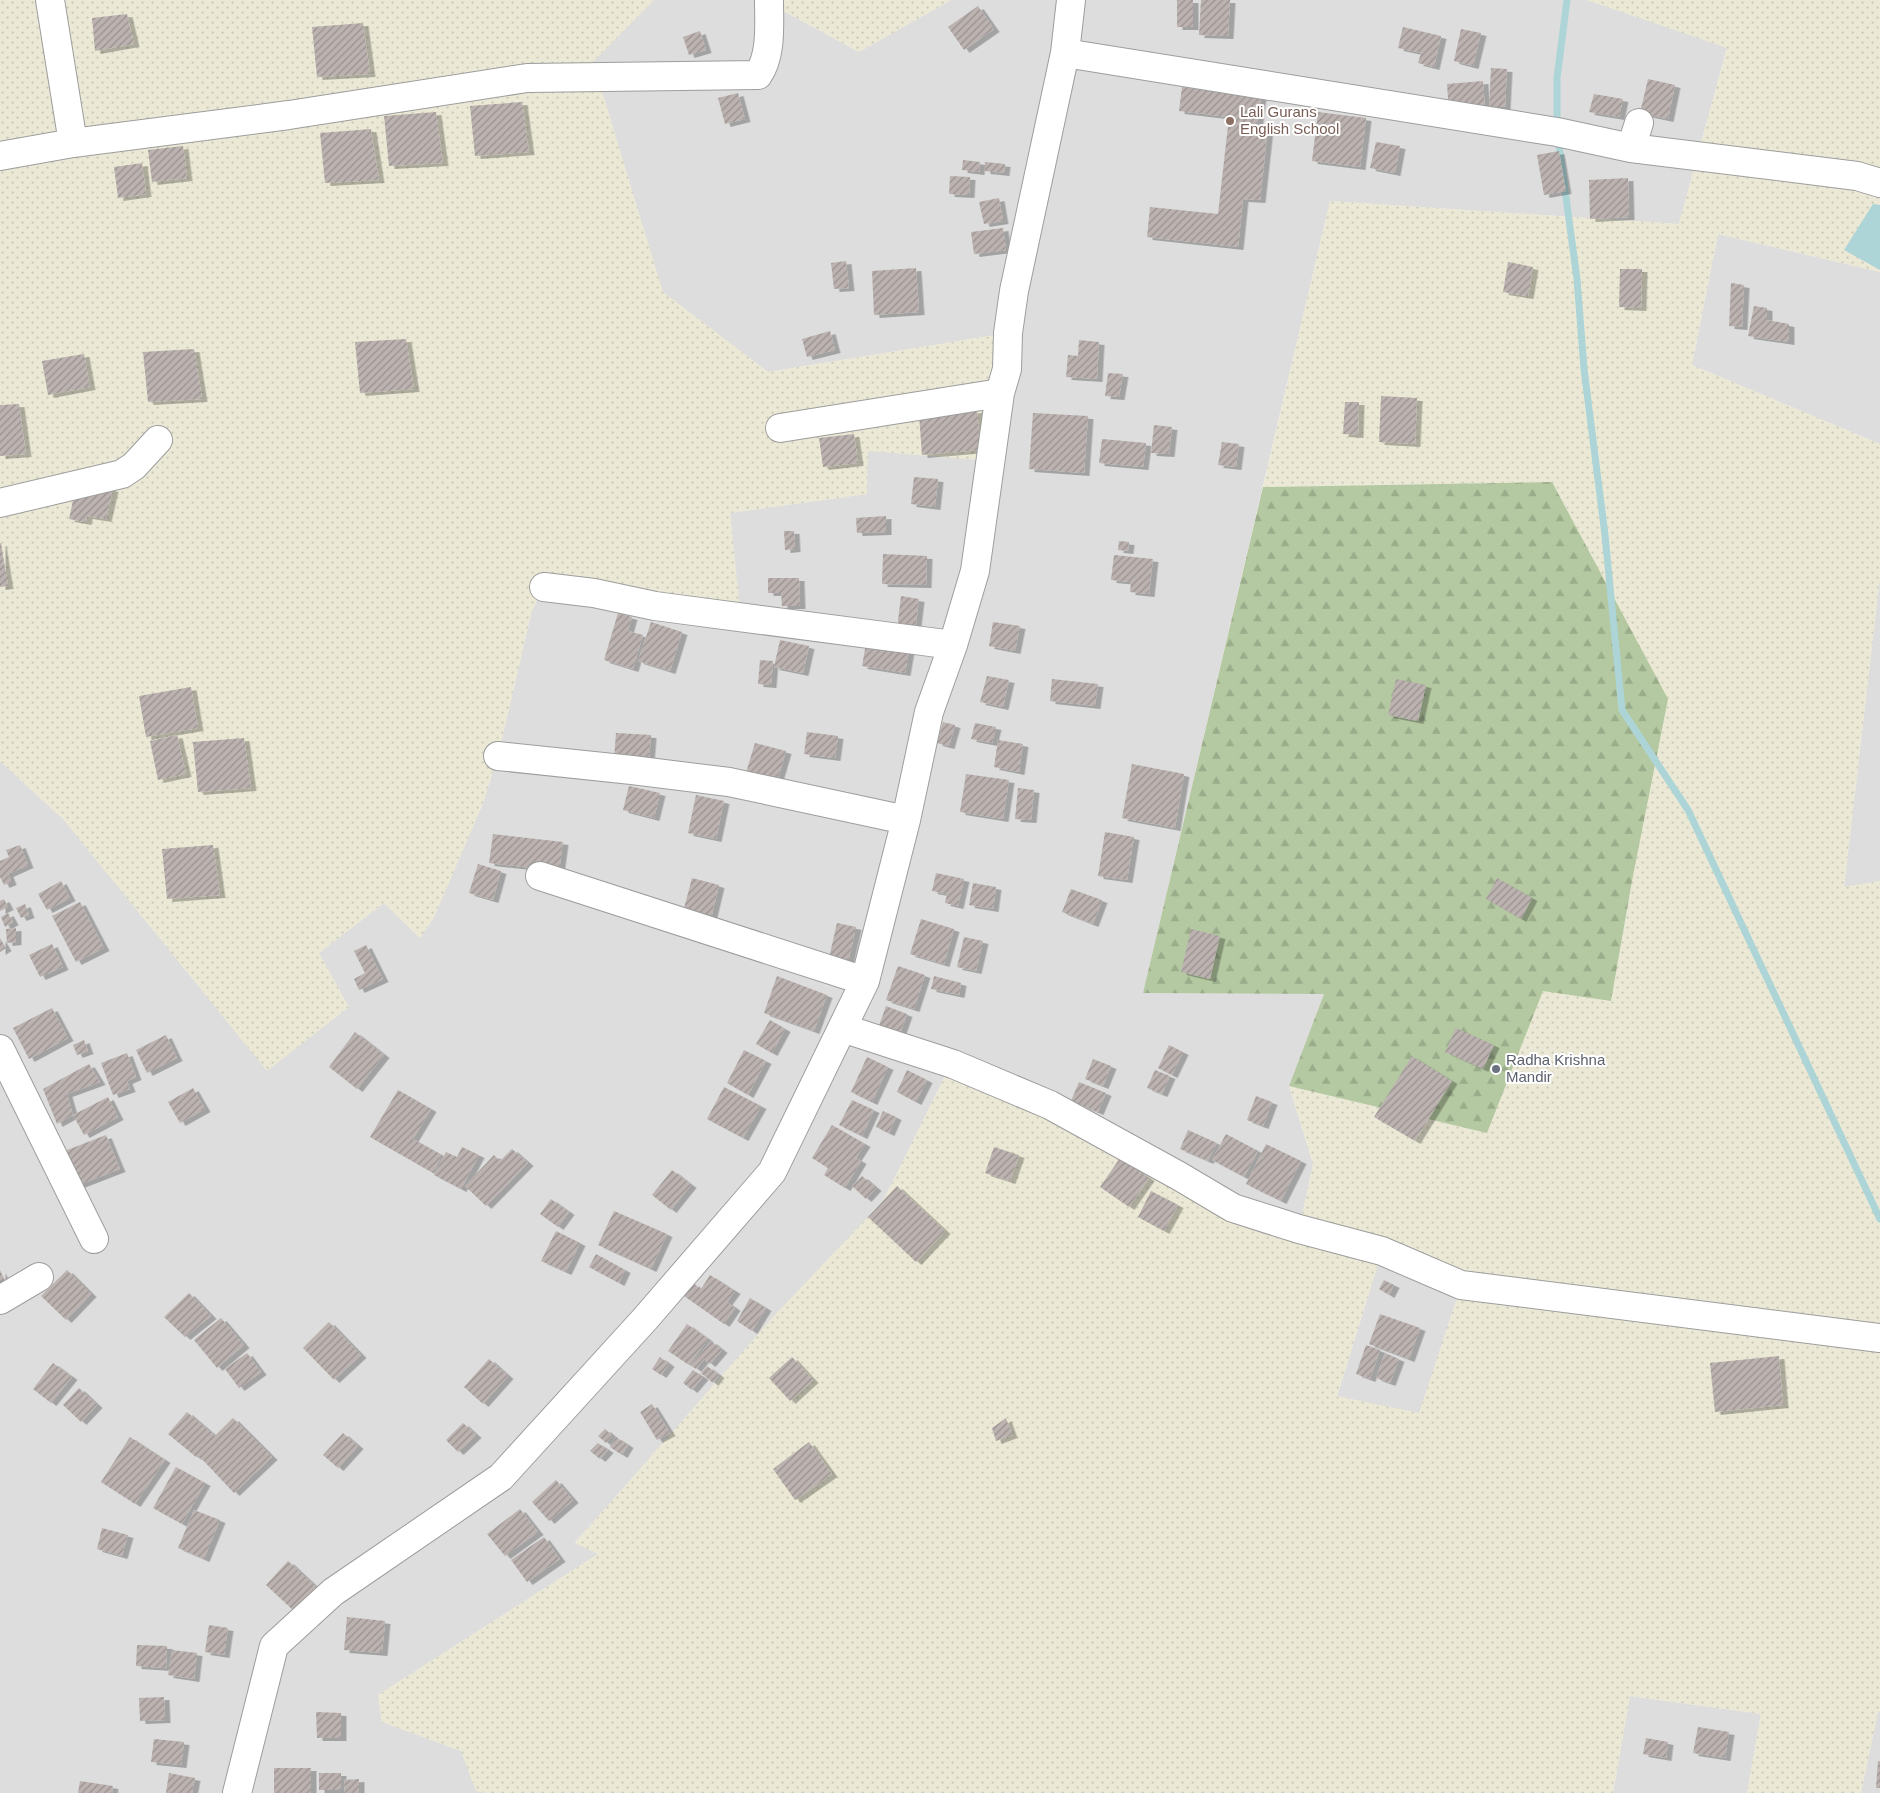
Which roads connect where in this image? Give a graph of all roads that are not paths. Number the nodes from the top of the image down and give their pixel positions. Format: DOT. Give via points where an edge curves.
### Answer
graph roads {
  1 [pos="50,0"];
  2 [pos="769,0"];
  3 [pos="1071,0"];
  4 [pos="1065,53"];
  5 [pos="73,144"];
  6 [pos="0,156"];
  7 [pos="1880,183"];
  8 [pos="1000,393"];
  9 [pos="780,428"];
  10 [pos="158,440"];
  11 [pos="0,503"];
  12 [pos="544,587"];
  13 [pos="953,645"];
  14 [pos="498,756"];
  15 [pos="906,820"];
  16 [pos="540,876"];
  17 [pos="865,981"];
  18 [pos="842,1028"];
  19 [pos="0,1049"];
  20 [pos="94,1239"];
  21 [pos="39,1277"];
  22 [pos="0,1300"];
  23 [pos="1880,1338"];
  24 [pos="237,1793"];
  1 -- 5 [label="street"];
  2 -- 5 [label="street" via="766,58 758,75 527,78"];
  3 -- 4 [label="street"];
  4 -- 7 [label="street" via="1557,132 1635,136 1857,176"];
  4 -- 8 [label="street" via="1014,291 1007,369"];
  5 -- 6 [label="street"];
  8 -- 9 [label="street"];
  8 -- 13 [label="street" via="975,571"];
  10 -- 11 [label="street" via="122,474"];
  12 -- 13 [label="street" via="594,593 655,606"];
  13 -- 15 [label="street" via="929,712"];
  14 -- 15 [label="street" via="728,782"];
  15 -- 17 [label="street"];
  16 -- 17 [label="street"];
  17 -- 18 [label="street"];
  18 -- 23 [label="street" via="953,1064 1050,1105 1233,1208 1382,1251 1461,1285"];
  18 -- 24 [label="street" via="772,1172 646,1319 508,1470 333,1592 274,1646"];
  19 -- 20 [label="street"];
  21 -- 22 [label="street"];
}
